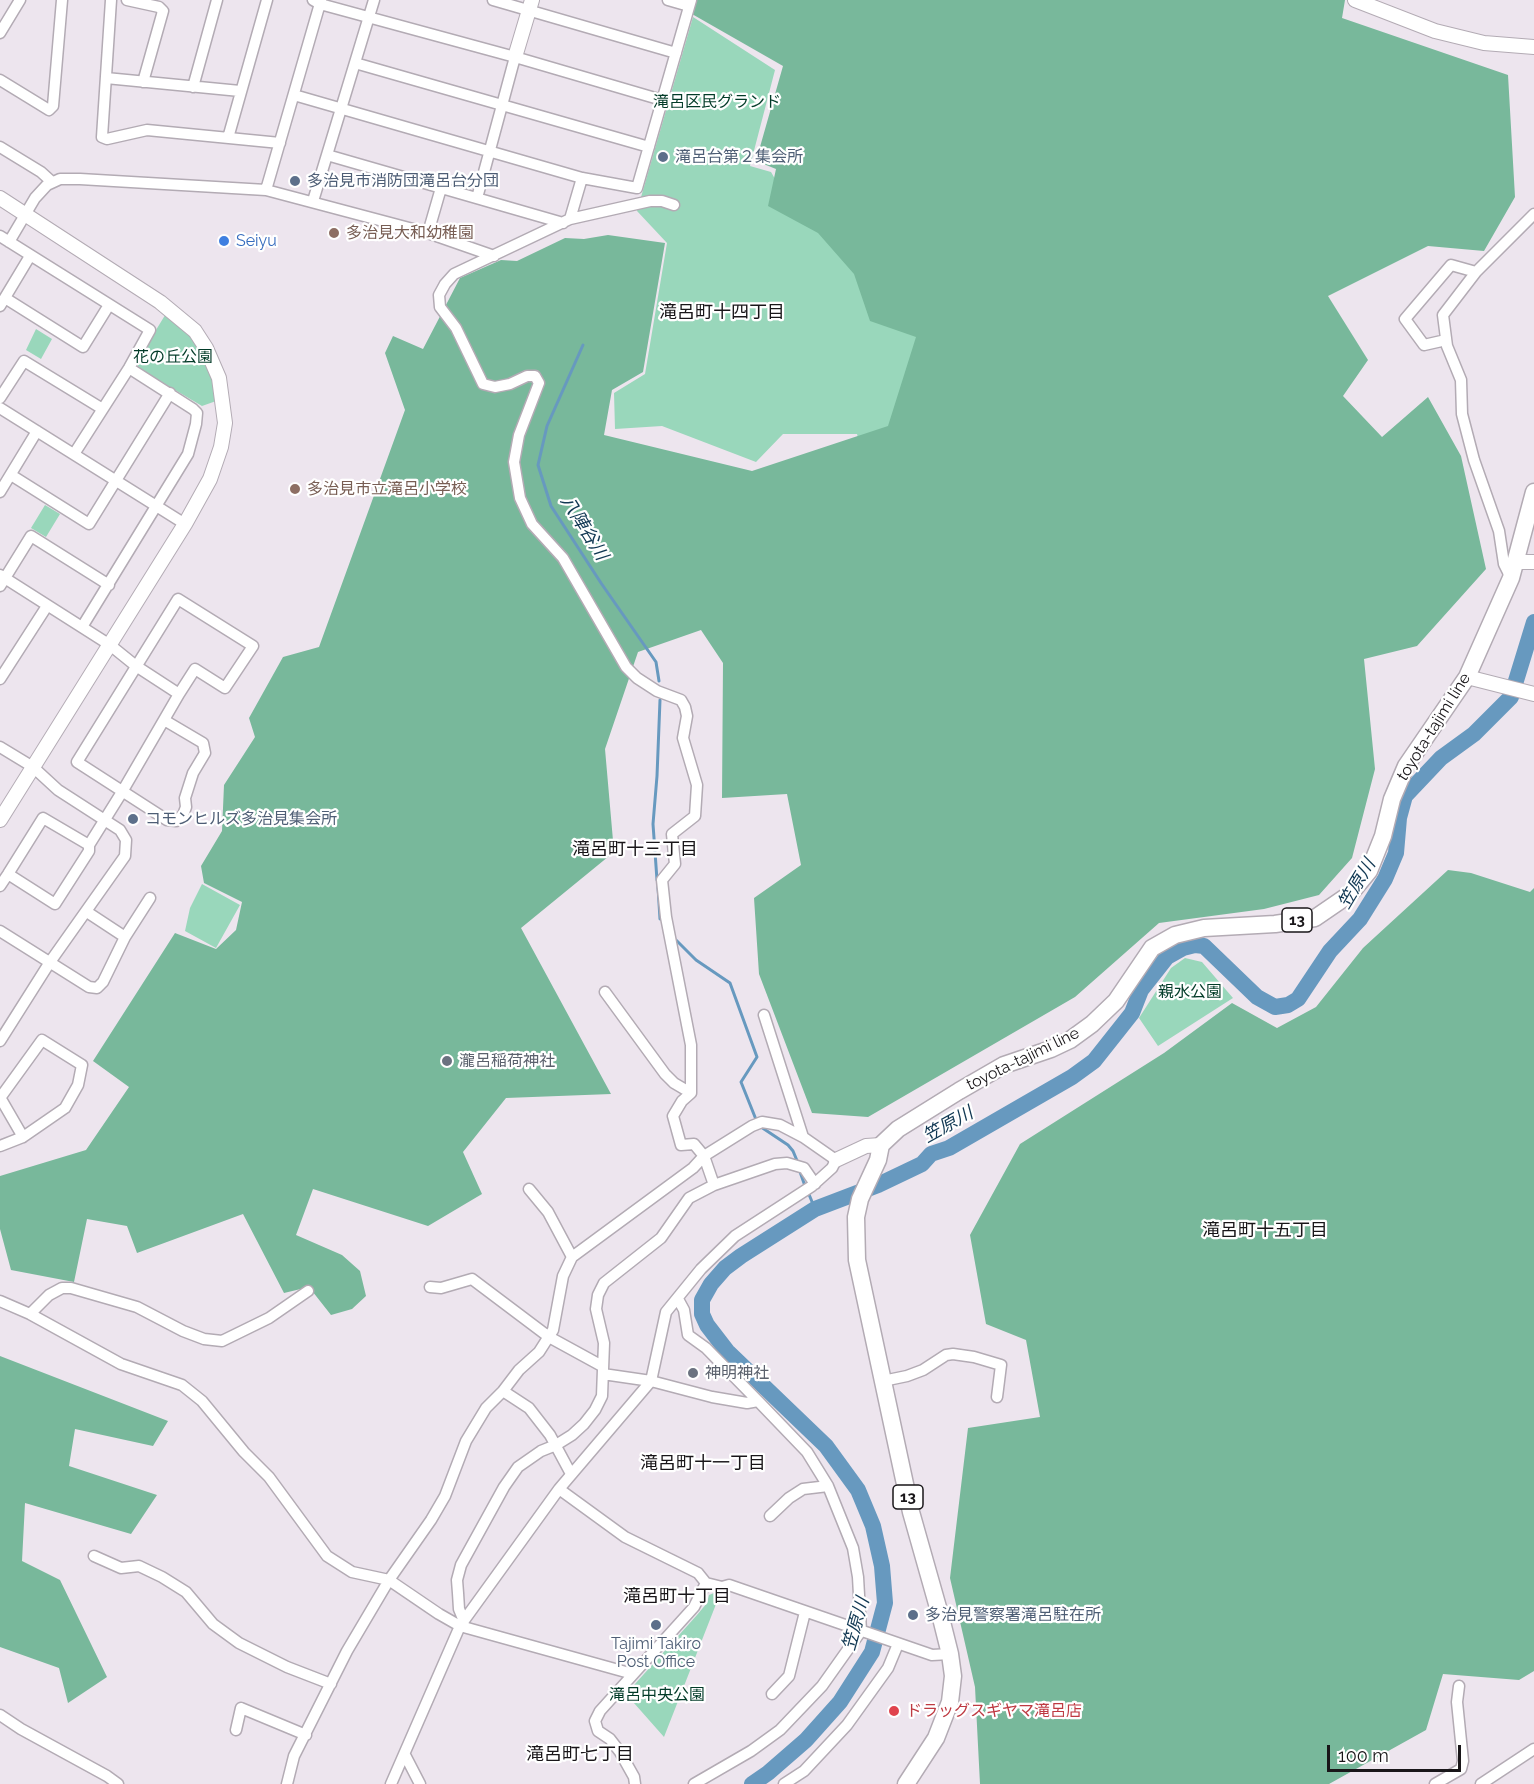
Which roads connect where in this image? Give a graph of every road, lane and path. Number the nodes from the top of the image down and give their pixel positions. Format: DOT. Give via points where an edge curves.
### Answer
graph roads {
  1 [pos="20,0"];
  2 [pos="62,0"];
  3 [pos="111,0"];
  4 [pos="127,0"];
  5 [pos="217,0"];
  6 [pos="267,0"];
  7 [pos="374,0"];
  8 [pos="493,0"];
  9 [pos="668,0"];
  10 [pos="1355,0"];
  11 [pos="318,1"];
  12 [pos="690,3"];
  13 [pos="530,5"];
  14 [pos="369,17"];
  15 [pos="0,33"];
  16 [pos="1534,47"];
  17 [pos="676,53"];
  18 [pos="515,57"];
  19 [pos="355,63"];
  20 [pos="106,78"];
  21 [pos="0,80"];
  22 [pos="143,82"];
  23 [pos="193,87"];
  24 [pos="240,91"];
  25 [pos="294,95"];
  26 [pos="662,100"];
  27 [pos="502,105"];
  28 [pos="341,108"];
  29 [pos="228,138"];
  30 [pos="280,143"];
  31 [pos="0,147"];
  32 [pos="649,147"];
  33 [pos="488,152"];
  34 [pos="327,154"];
  35 [pos="582,178"];
  36 [pos="52,182"];
  37 [pos="441,188"];
  38 [pos="266,190"];
  39 [pos="0,198"];
  40 [pos="477,198"];
  41 [pos="313,201"];
  42 [pos="674,205"];
  43 [pos="26,214"];
  44 [pos="1534,214"];
  45 [pos="567,221"];
  46 [pos="428,233"];
  47 [pos="4,239"];
  48 [pos="30,256"];
  49 [pos="494,256"];
  50 [pos="1476,272"];
  51 [pos="2,302"];
  52 [pos="109,305"];
  53 [pos="1446,340"];
  54 [pos="129,368"];
  55 [pos="170,393"];
  56 [pos="0,398"];
  57 [pos="0,408"];
  58 [pos="101,408"];
  59 [pos="37,431"];
  60 [pos="74,454"];
  61 [pos="11,475"];
  62 [pos="116,480"];
  63 [pos="0,492"];
  64 [pos="1534,492"];
  65 [pos="158,506"];
  66 [pos="185,524"];
  67 [pos="1534,562"];
  68 [pos="1514,570"];
  69 [pos="2,580"];
  70 [pos="109,585"];
  71 [pos="47,606"];
  72 [pos="82,627"];
  73 [pos="110,645"];
  74 [pos="136,666"];
  75 [pos="1467,677"];
  76 [pos="0,679"];
  77 [pos="1529,693"];
  78 [pos="178,694"];
  79 [pos="164,720"];
  80 [pos="0,747"];
  81 [pos="33,767"];
  82 [pos="122,792"];
  83 [pos="104,819"];
  84 [pos="0,820"];
  85 [pos="89,845"];
  86 [pos="8,874"];
  87 [pos="0,886"];
  88 [pos="150,898"];
  89 [pos="87,912"];
  90 [pos="0,931"];
  91 [pos="125,937"];
  92 [pos="50,962"];
  93 [pos="605,992"];
  94 [pos="764,1015"];
  95 [pos="0,1041"];
  96 [pos="691,1094"];
  97 [pos="0,1098"];
  98 [pos="23,1137"];
  99 [pos="803,1137"];
  100 [pos="0,1146"];
  101 [pos="879,1153"];
  102 [pos="705,1156"];
  103 [pos="836,1160"];
  104 [pos="714,1185"];
  105 [pos="810,1187"];
  106 [pos="529,1189"];
  107 [pos="572,1257"];
  108 [pos="430,1287"];
  109 [pos="308,1291"];
  110 [pos="678,1299"];
  111 [pos="0,1301"];
  112 [pos="30,1314"];
  113 [pos="549,1337"];
  114 [pos="602,1370"];
  115 [pos="651,1381"];
  116 [pos="884,1381"];
  117 [pos="503,1391"];
  118 [pos="997,1397"];
  119 [pos="758,1401"];
  120 [pos="556,1445"];
  121 [pos="571,1474"];
  122 [pos="828,1486"];
  123 [pos="559,1489"];
  124 [pos="770,1516"];
  125 [pos="94,1556"];
  126 [pos="390,1580"];
  127 [pos="706,1583"];
  128 [pos="805,1612"];
  129 [pos="462,1623"];
  130 [pos="861,1631"];
  131 [pos="898,1644"];
  132 [pos="950,1654"];
  133 [pos="633,1674"];
  134 [pos="332,1684"];
  135 [pos="1459,1686"];
  136 [pos="772,1694"];
  137 [pos="0,1715"];
  138 [pos="236,1730"];
  139 [pos="306,1735"];
  140 [pos="1534,1749"];
  141 [pos="405,1755"];
  142 [pos="118,1784"];
  143 [pos="286,1784"];
  144 [pos="391,1784"];
  145 [pos="420,1784"];
  146 [pos="635,1784"];
  147 [pos="694,1784"];
  148 [pos="784,1784"];
  149 [pos="906,1784"];
  150 [pos="1435,1784"];
  151 [pos="1481,1784"];
  1 -- 15 [label="street"];
  2 -- 21 [label="street" via="53,106 49,110"];
  3 -- 20 [label="street"];
  4 -- 22 [label="street" via="163,11"];
  5 -- 23 [label="street"];
  6 -- 24 [label="street"];
  7 -- 14 [label="street"];
  8 -- 13 [label="street"];
  9 -- 12 [label="street"];
  10 -- 16 [label="street" via="1435,31 1484,43"];
  11 -- 14 [label="street"];
  11 -- 25 [label="street"];
  12 -- 17 [label="street"];
  13 -- 17 [label="street"];
  13 -- 18 [label="street"];
  14 -- 18 [label="street"];
  14 -- 19 [label="street"];
  17 -- 26 [label="street"];
  18 -- 26 [label="street"];
  18 -- 27 [label="street"];
  19 -- 27 [label="street"];
  19 -- 28 [label="street"];
  20 -- 22 [label="street"];
  20 -- 29 [label="street" via="102,137 147,130"];
  22 -- 23 [label="street"];
  23 -- 24 [label="street"];
  24 -- 29 [label="street"];
  25 -- 28 [label="street"];
  25 -- 30 [label="street"];
  26 -- 32 [label="street"];
  27 -- 32 [label="street"];
  27 -- 33 [label="street"];
  28 -- 33 [label="street"];
  28 -- 34 [label="street"];
  29 -- 30 [label="street"];
  30 -- 38 [label="street"];
  31 -- 36 [label="street"];
  32 -- 35 [label="street" via="637,188"];
  33 -- 35 [label="street"];
  33 -- 40 [label="street"];
  34 -- 37 [label="street"];
  34 -- 41 [label="street"];
  35 -- 45 [label="street"];
  36 -- 38 [label="street" via="80,178"];
  36 -- 43 [label="street" via="35,198"];
  37 -- 40 [label="street"];
  37 -- 46 [label="street"];
  38 -- 41 [label="street"];
  39 -- 43 [label="street"];
  40 -- 45 [label="street"];
  41 -- 46 [label="street"];
  42 -- 45 [label="street" via="650,201"];
  43 -- 47 [label="street"];
  43 -- 66 [label="street" via="170,309 195,331 206,348 219,378 225,423 210,479"];
  44 -- 50 [label="street"];
  45 -- 49 [label="street"];
  46 -- 49 [label="street"];
  47 -- 48 [label="street"];
  48 -- 51 [label="street"];
  48 -- 52 [label="street"];
  49 -- 96 [label="street" via="454,274 439,295 440,308 456,328 483,384 495,387 527,376 535,376 539,383 519,435 514,462 520,498 532,524 563,558 627,667 657,691 681,700 685,707 682,738 697,785 695,816 672,834 675,864 662,880 691,1045"];
  50 -- 53 [label="street" via="1443,315"];
  50 -- 53 [label="street" via="1451,265 1405,319 1424,345"];
  51 -- 52 [label="street" via="83,348"];
  52 -- 54 [label="street" via="150,330"];
  53 -- 68 [label="street" via="1461,380 1461,414 1499,531 1504,564"];
  54 -- 55 [label="street"];
  54 -- 58 [label="street"];
  55 -- 62 [label="street"];
  55 -- 65 [label="street" via="197,413 196,424 188,454"];
  56 -- 58 [label="street" via="24,361"];
  57 -- 59 [label="street"];
  58 -- 60 [label="street"];
  59 -- 60 [label="street"];
  59 -- 61 [label="street"];
  60 -- 62 [label="street"];
  61 -- 62 [label="street" via="89,524"];
  61 -- 63 [label="street"];
  62 -- 65 [label="street"];
  64 -- 68 [label="main road, toyota-tajimi line / 13"];
  65 -- 66 [label="street"];
  65 -- 70 [label="street"];
  66 -- 73 [label="street"];
  67 -- 68 [label="street"];
  68 -- 75 [label="main road, toyota-tajimi line / 13"];
  69 -- 70 [label="street" via="31,536"];
  69 -- 71 [label="street"];
  70 -- 72 [label="street"];
  71 -- 72 [label="street"];
  71 -- 76 [label="street"];
  72 -- 73 [label="street"];
  73 -- 74 [label="street"];
  73 -- 81 [label="street"];
  74 -- 78 [label="street"];
  74 -- 78 [label="street" via="178,599 253,646 225,687 195,669"];
  74 -- 82 [label="street" via="77,762"];
  75 -- 77 [label="street"];
  75 -- 101 [label="main road, toyota-tajimi line / 13" via="1406,766 1369,872 1350,894 1315,918 1204,928 1175,935 1152,948 1116,1001 1092,1024 1070,1040 1004,1065 959,1091 898,1129"];
  78 -- 79 [label="street"];
  79 -- 82 [label="street"];
  79 -- 82 [label="street" via="203,743 205,753 185,798 183,815 176,821 167,820"];
  80 -- 81 [label="street"];
  81 -- 83 [label="street" via="58,790"];
  81 -- 84 [label="street"];
  82 -- 83 [label="street"];
  83 -- 85 [label="street"];
  83 -- 89 [label="street" via="120,830 126,840 125,856"];
  85 -- 86 [label="street" via="43,818"];
  85 -- 86 [label="street" via="55,904"];
  86 -- 87 [label="street"];
  88 -- 91 [label="street"];
  89 -- 91 [label="street"];
  89 -- 92 [label="street"];
  90 -- 92 [label="street"];
  91 -- 92 [label="street" via="97,988"];
  92 -- 95 [label="street"];
  93 -- 96 [label="street" via="666,1074"];
  94 -- 99 [label="street"];
  96 -- 102 [label="street" via="673,1116 681,1145 694,1144"];
  97 -- 98 [label="street"];
  97 -- 98 [label="street" via="42,1040 82,1065 78,1085 65,1108"];
  98 -- 100 [label="street"];
  99 -- 102 [label="street" via="780,1125 757,1124"];
  99 -- 103 [label="street"];
  101 -- 103 [label="street" via="866,1146"];
  101 -- 116 [label="main road, toyota-tajimi line / 13" via="860,1198 855,1235"];
  102 -- 104 [label="street"];
  102 -- 107 [label="street"];
  103 -- 105 [label="street"];
  104 -- 105 [label="street" via="787,1163 804,1168"];
  104 -- 114 [label="street" via="689,1198 662,1238 604,1283 596,1309 604,1343"];
  105 -- 110 [label="street" via="735,1236 695,1275"];
  106 -- 107 [label="street" via="548,1212"];
  107 -- 113 [label="street" via="563,1276"];
  108 -- 113 [label="street" via="441,1288 472,1279"];
  109 -- 112 [label="street" via="269,1318 222,1341 204,1339 137,1307 71,1288 49,1295"];
  110 -- 115 [label="street" via="666,1312"];
  110 -- 119 [label="street" via="688,1335"];
  111 -- 112 [label="street"];
  112 -- 126 [label="street" via="121,1364 182,1385 202,1401 269,1477 327,1556 352,1572"];
  113 -- 114 [label="street"];
  113 -- 117 [label="street"];
  114 -- 115 [label="street"];
  114 -- 120 [label="street" via="602,1396 595,1410 572,1435"];
  115 -- 119 [label="street" via="712,1397"];
  115 -- 121 [label="street"];
  116 -- 118 [label="street" via="923,1370 953,1354 1001,1365"];
  116 -- 132 [label="main road, toyota-tajimi line / 13" via="911,1512"];
  117 -- 120 [label="street" via="529,1408"];
  117 -- 126 [label="street" via="486,1408 465,1441 445,1496"];
  119 -- 122 [label="street" via="807,1452"];
  120 -- 121 [label="street"];
  120 -- 129 [label="street" via="518,1467 465,1556 458,1580"];
  121 -- 123 [label="street"];
  122 -- 124 [label="street" via="803,1489"];
  122 -- 130 [label="street" via="853,1548"];
  123 -- 127 [label="street" via="625,1537 698,1573"];
  123 -- 129 [label="street"];
  125 -- 134 [label="street" via="121,1568 139,1566 162,1577 186,1593 213,1624 239,1643"];
  126 -- 129 [label="street" via="439,1614"];
  126 -- 134 [label="street"];
  127 -- 128 [label="street" via="729,1585"];
  127 -- 133 [label="street" via="694,1607"];
  128 -- 130 [label="street"];
  128 -- 136 [label="street" via="789,1676"];
  129 -- 133 [label="street"];
  129 -- 141 [label="street"];
  130 -- 131 [label="street"];
  130 -- 147 [label="street" via="822,1686 780,1730"];
  131 -- 132 [label="street" via="932,1655"];
  131 -- 148 [label="street" via="888,1668 847,1725 804,1771"];
  132 -- 149 [label="main road, toyota-tajimi line / 13" via="952,1689 945,1716"];
  133 -- 146 [label="street" via="595,1720 598,1731 620,1752"];
  134 -- 139 [label="street"];
  135 -- 150 [label="street" via="1461,1769"];
  137 -- 142 [label="street"];
  138 -- 139 [label="street" via="241,1708"];
  139 -- 143 [label="street" via="294,1756"];
  140 -- 151 [label="street"];
  141 -- 144 [label="street"];
  141 -- 145 [label="street"];
}
